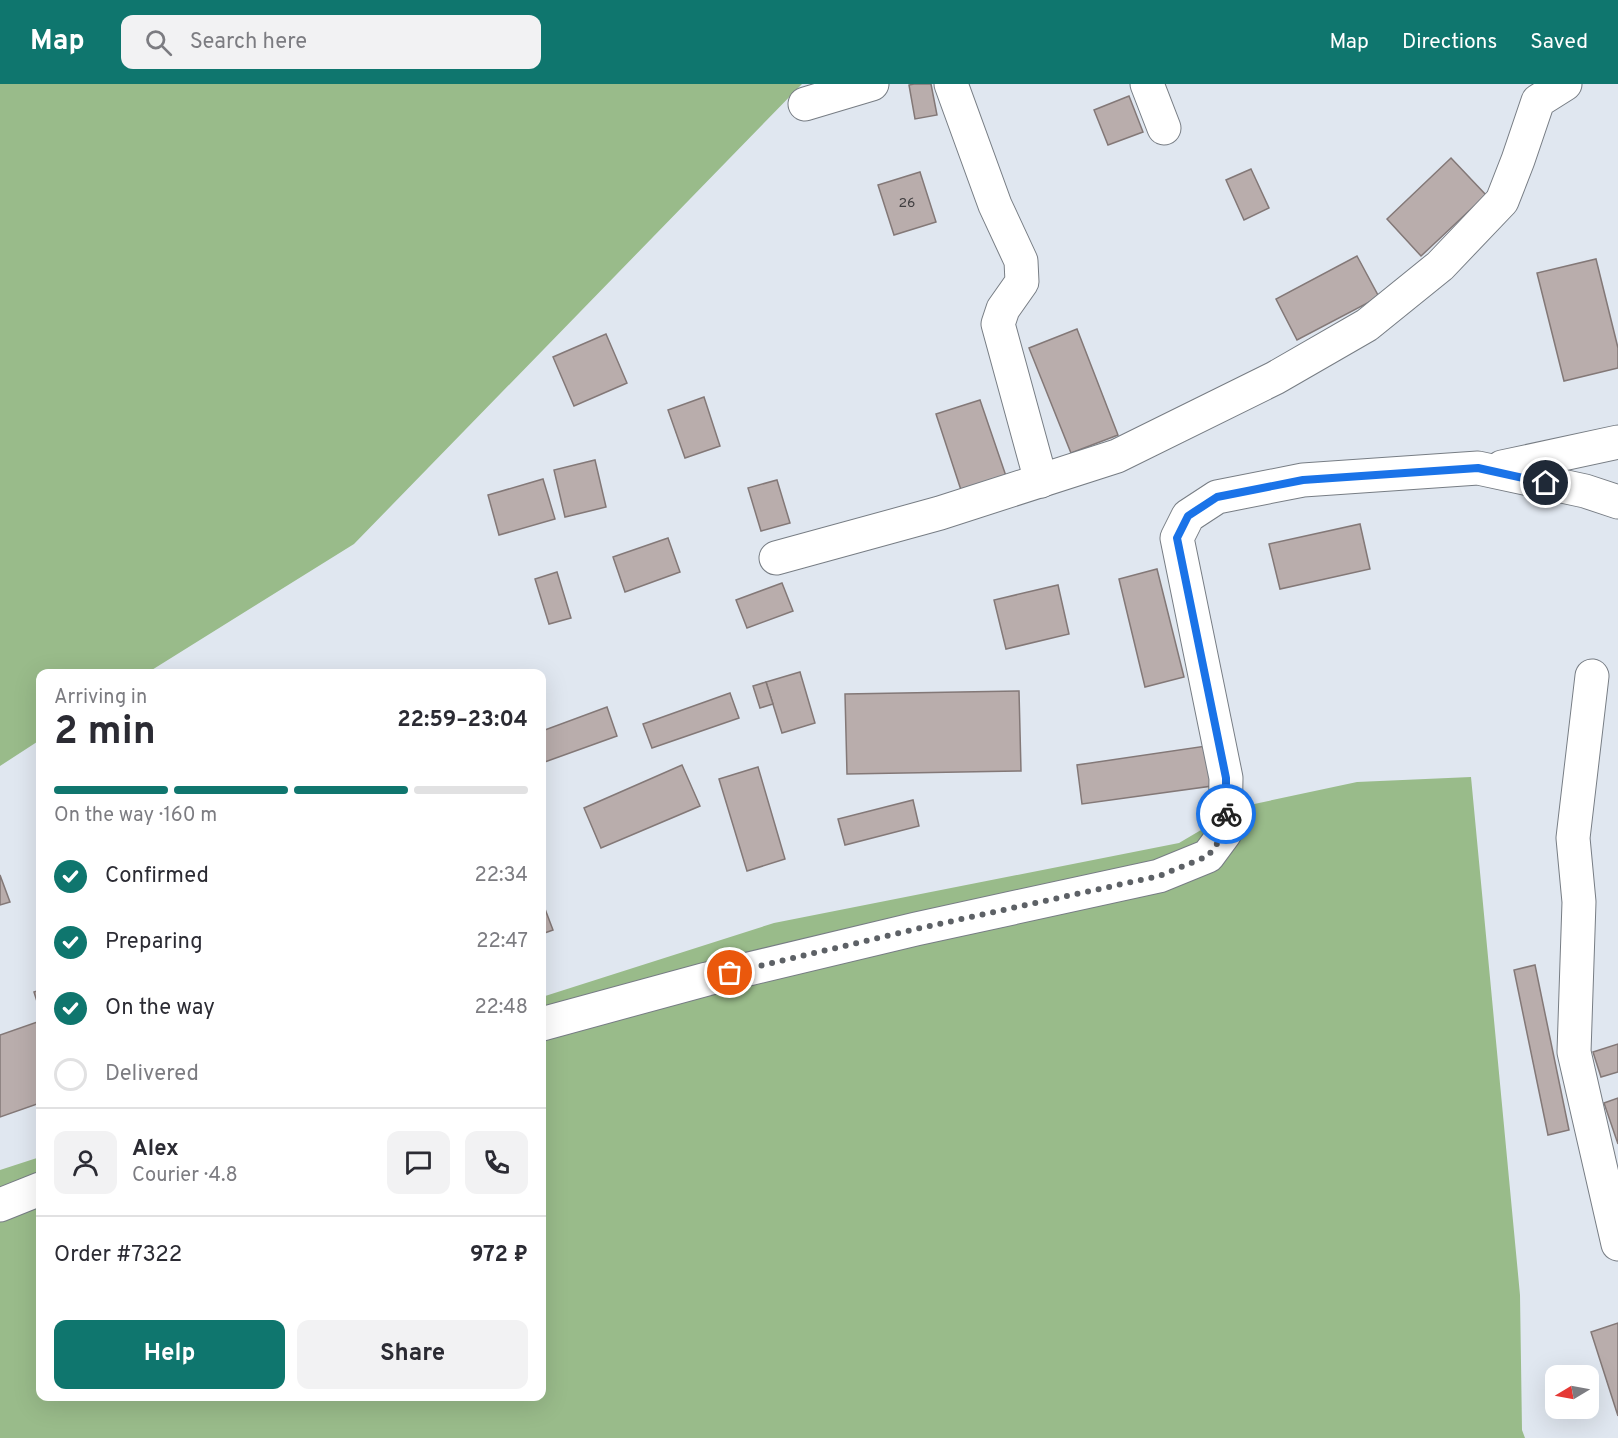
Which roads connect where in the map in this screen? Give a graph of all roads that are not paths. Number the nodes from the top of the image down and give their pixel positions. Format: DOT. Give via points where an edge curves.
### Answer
graph roads {
  1 [pos="872,84"];
  2 [pos="951,84"];
  3 [pos="1148,84"];
  4 [pos="1565,84"];
  5 [pos="805,104"];
  6 [pos="1164,128"];
  7 [pos="1618,442"];
  8 [pos="1488,470"];
  9 [pos="1041,481"];
  10 [pos="1618,502"];
  11 [pos="776,558"];
  12 [pos="1592,676"];
  13 [pos="546,1023"];
  14 [pos="36,1191"];
  15 [pos="0,1205"];
  16 [pos="1618,1244"];
  1 -- 5 [label="street"];
  2 -- 9 [label="street" via="995,205 1021,261 1022,282 1003,309 998,324"];
  3 -- 6 [label="street"];
  4 -- 9 [label="street" via="1538,101 1502,201 1440,266 1367,325 1275,378 1117,456"];
  7 -- 8 [label="street"];
  8 -- 10 [label="street"];
  8 -- 13 [label="street" via="1303,480 1217,497 1188,516 1177,538 1226,778 1225,833 1208,856 1159,876 707,979"];
  9 -- 11 [label="street"];
  12 -- 16 [label="street" via="1573,838 1579,902 1574,1052"];
  14 -- 15 [label="street"];
}
